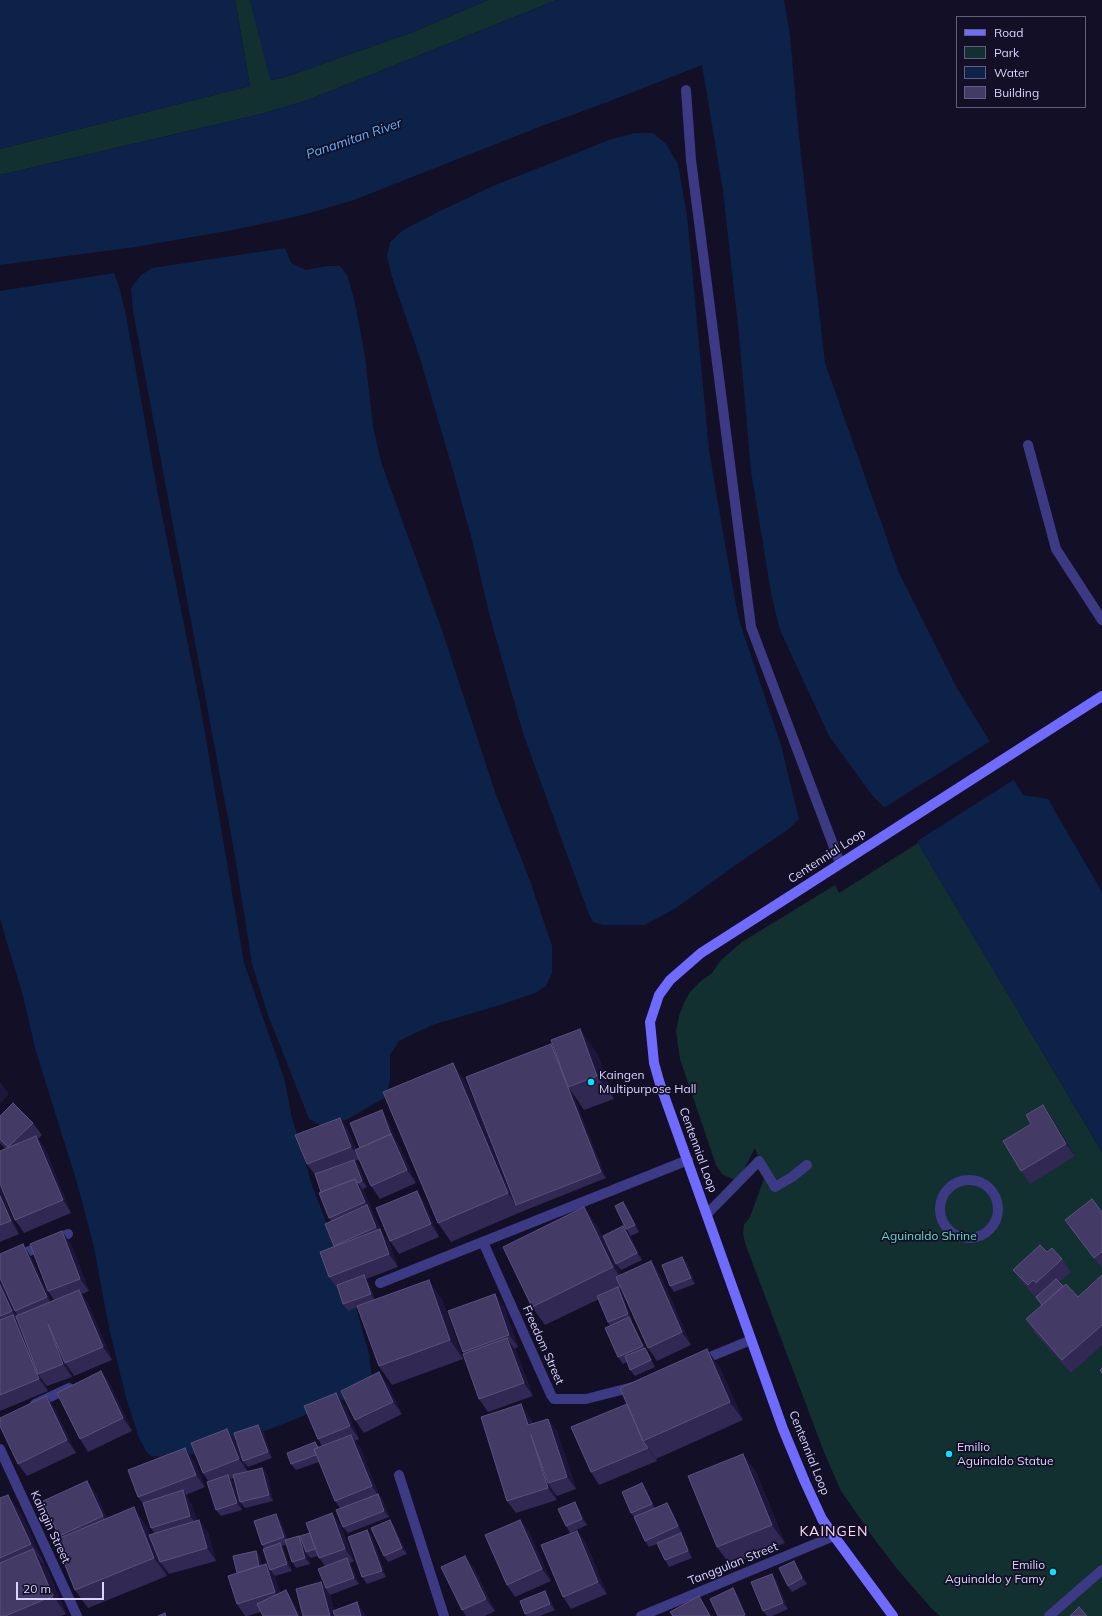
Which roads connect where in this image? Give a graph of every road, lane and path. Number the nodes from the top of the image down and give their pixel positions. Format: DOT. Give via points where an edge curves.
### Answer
graph roads {
  1 [pos="686,90"];
  2 [pos="1028,445"];
  3 [pos="1102,620"];
  4 [pos="1102,696"];
  5 [pos="840,863"];
  6 [pos="688,1160"];
  7 [pos="807,1165"];
  8 [pos="707,1214"];
  9 [pos="996,1221"];
  10 [pos="68,1234"];
  11 [pos="483,1242"];
  12 [pos="0,1264"];
  13 [pos="380,1283"];
  14 [pos="751,1340"];
  15 [pos="693,1364"];
  16 [pos="77,1384"];
  17 [pos="642,1384"];
  18 [pos="28,1407"];
  19 [pos="0,1449"];
  20 [pos="399,1475"];
  21 [pos="834,1536"];
  22 [pos="1102,1570"];
  23 [pos="77,1616"];
  24 [pos="444,1616"];
  25 [pos="641,1616"];
  26 [pos="894,1616"];
  27 [pos="1049,1616"];
  1 -- 5 [label="street" via="690,160 751,628"];
  2 -- 3 [label="street" via="1056,549"];
  4 -- 5 [label="main road, Centennial Loop"];
  5 -- 6 [label="main road, Centennial Loop" via="701,953 670,980 659,995 650,1022 654,1063"];
  6 -- 8 [label="main road, Centennial Loop"];
  6 -- 11 [label="street"];
  7 -- 8 [label="street" via="792,1178 775,1187 759,1161"];
  8 -- 14 [label="main road, Centennial Loop"];
  9 -- 9 [label="street" via="998,1212 994,1194 979,1182 960,1182 945,1194 941,1202 940,1212 948,1229 964,1238 983,1235"];
  10 -- 12 [label="street"];
  11 -- 13 [label="street"];
  11 -- 17 [label="street, Freedom Street" via="554,1399 586,1399"];
  14 -- 15 [label="street"];
  14 -- 21 [label="main road, Centennial Loop" via="805,1482 822,1519"];
  16 -- 18 [label="street"];
  19 -- 23 [label="street, Kaingin Street"];
  20 -- 24 [label="street"];
  21 -- 25 [label="street, Tanggulan Street"];
  21 -- 26 [label="main road, Centennial Loop"];
  22 -- 27 [label="street"];
}
